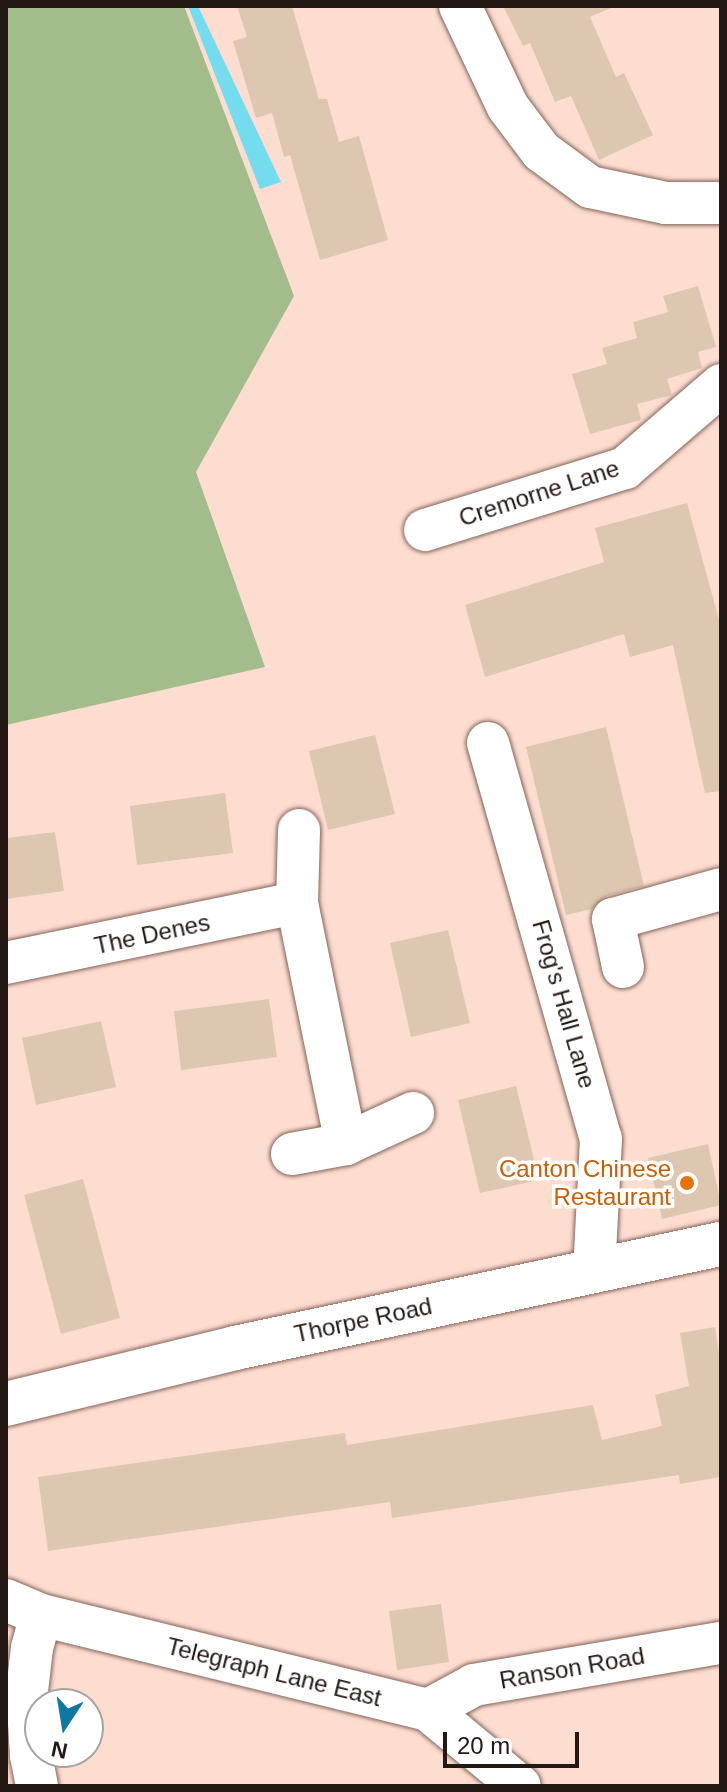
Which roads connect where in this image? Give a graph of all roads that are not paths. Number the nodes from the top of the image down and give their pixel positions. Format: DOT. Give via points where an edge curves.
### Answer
graph roads {
  1 [pos="460,6"];
  2 [pos="721,203"];
  3 [pos="721,385"];
  4 [pos="425,530"];
  5 [pos="488,743"];
  6 [pos="299,830"];
  7 [pos="721,889"];
  8 [pos="297,903"];
  9 [pos="6,963"];
  10 [pos="623,967"];
  11 [pos="413,1113"];
  12 [pos="346,1144"];
  13 [pos="292,1154"];
  14 [pos="721,1244"];
  15 [pos="594,1271"];
  16 [pos="6,1404"];
  17 [pos="24,1608"];
  18 [pos="721,1643"];
  19 [pos="428,1710"];
  20 [pos="37,1786"];
  21 [pos="520,1786"];
  1 -- 2 [label="street" via="508,107 541,151 590,187 666,203"];
  3 -- 4 [label="street, Cremorne Lane" via="625,468"];
  5 -- 15 [label="street, Frog's Hall Lane" via="601,1139"];
  6 -- 8 [label="street"];
  7 -- 10 [label="street" via="613,919"];
  8 -- 9 [label="street, The Denes"];
  8 -- 12 [label="street"];
  11 -- 12 [label="street"];
  12 -- 13 [label="street"];
  14 -- 15 [label="main road, Thorpe Road"];
  15 -- 16 [label="main road, Thorpe Road" via="235,1348"];
  17 -- 19 [label="street, Telegraph Lane East"];
  17 -- 20 [label="street" via="32,1648 27,1691"];
  18 -- 19 [label="street, Ranson Road" via="474,1685"];
  19 -- 21 [label="street, Telegraph Lane East"];
}
